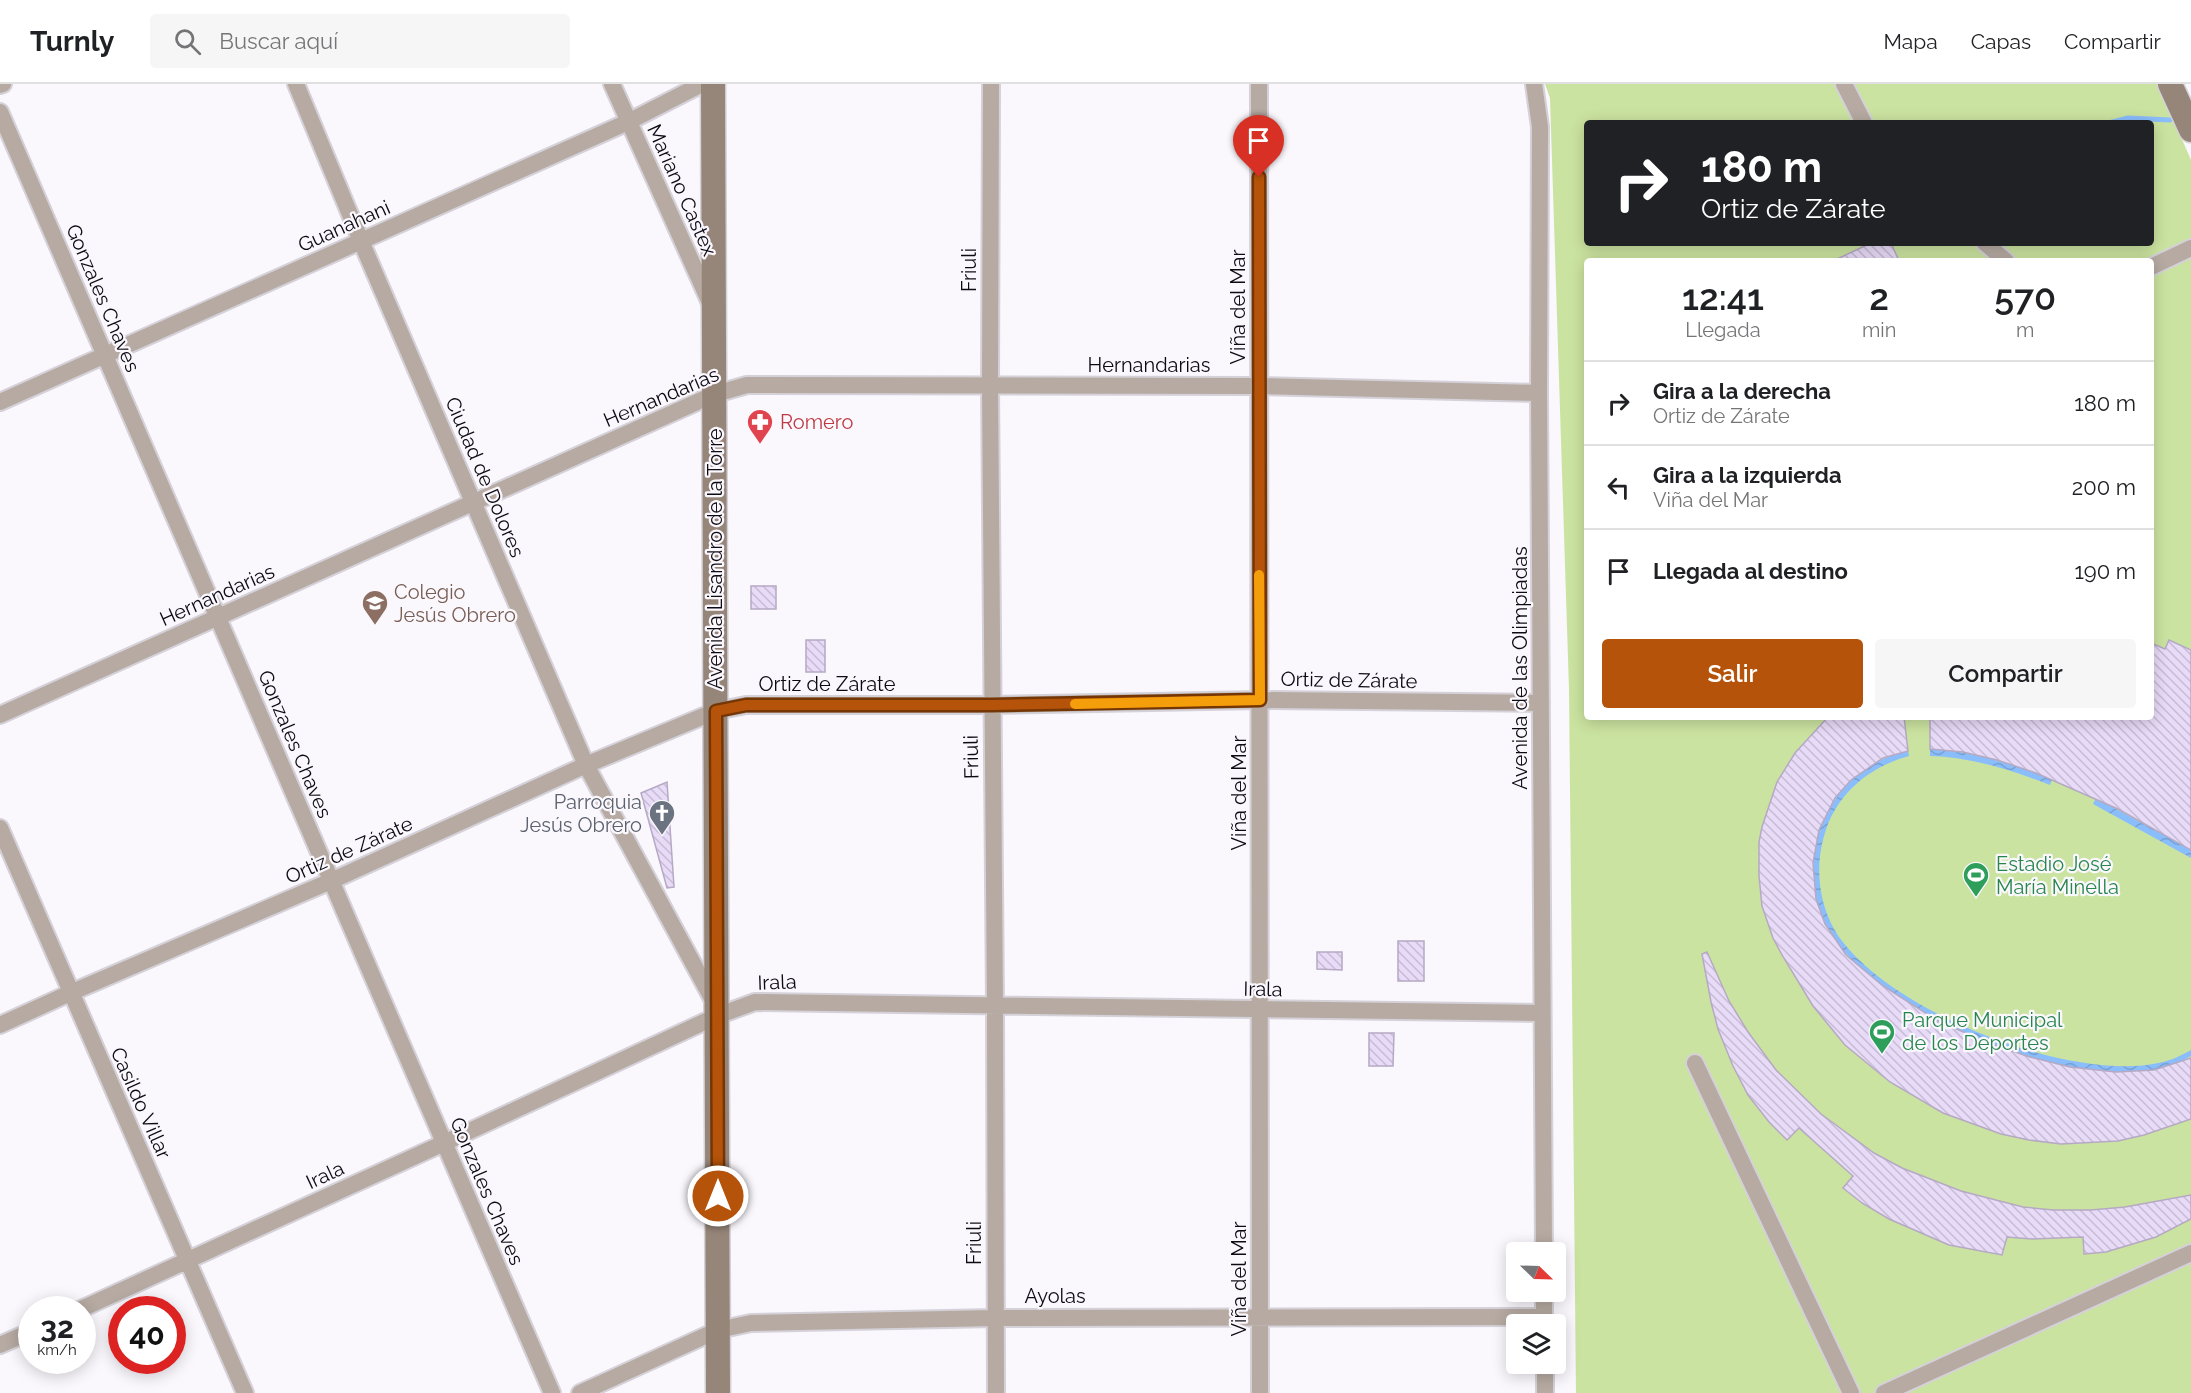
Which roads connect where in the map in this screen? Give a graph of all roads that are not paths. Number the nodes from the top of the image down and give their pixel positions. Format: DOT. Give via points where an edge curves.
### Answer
graph roads {
  1 [pos="296,84"];
  2 [pos="612,84"];
  3 [pos="702,84"];
  4 [pos="713,84"];
  5 [pos="991,84"];
  6 [pos="1259,84"];
  7 [pos="1534,84"];
  8 [pos="1844,84"];
  9 [pos="2179,96"];
  10 [pos="0,112"];
  11 [pos="1862,120"];
  12 [pos="628,122"];
  13 [pos="2191,130"];
  14 [pos="361,241"];
  15 [pos="1988,246"];
  16 [pos="2191,248"];
  17 [pos="2002,258"];
  18 [pos="2154,266"];
  19 [pos="715,314"];
  20 [pos="105,356"];
  21 [pos="1259,386"];
  22 [pos="990,387"];
  23 [pos="1539,393"];
  24 [pos="715,394"];
  25 [pos="0,402"];
  26 [pos="473,502"];
  27 [pos="218,618"];
  28 [pos="1260,700"];
  29 [pos="1541,703"];
  30 [pos="992,705"];
  31 [pos="716,711"];
  32 [pos="0,715"];
  33 [pos="586,765"];
  34 [pos="0,828"];
  35 [pos="332,881"];
  36 [pos="70,993"];
  37 [pos="995,1005"];
  38 [pos="1260,1010"];
  39 [pos="717,1012"];
  40 [pos="1542,1013"];
  41 [pos="0,1026"];
  42 [pos="1695,1063"];
  43 [pos="444,1143"];
  44 [pos="1544,1242"];
  45 [pos="2191,1253"];
  46 [pos="188,1261"];
  47 [pos="96,1302"];
  48 [pos="1260,1316"];
  49 [pos="995,1318"];
  50 [pos="1506,1320"];
  51 [pos="718,1330"];
  52 [pos="18,1337"];
  53 [pos="0,1345"];
  54 [pos="1545,1374"];
  55 [pos="245,1393"];
  56 [pos="552,1393"];
  57 [pos="580,1393"];
  58 [pos="718,1393"];
  59 [pos="996,1393"];
  60 [pos="1260,1393"];
  61 [pos="1545,1393"];
  62 [pos="1851,1393"];
  63 [pos="1884,1393"];
  1 -- 14 [label="street, Ciudad de Dolores"];
  2 -- 12 [label="street, Mariano Castex"];
  3 -- 12 [label="street, Guanahani"];
  4 -- 19 [label="street, Avenida Lisandro de la Torre"];
  5 -- 22 [label="street, Friuli"];
  6 -- 21 [label="street, Viña del Mar"];
  7 -- 23 [label="street, Avenida de las Olimpiadas" via="1540,127"];
  8 -- 11 [label="street"];
  9 -- 13 [label="street"];
  10 -- 20 [label="street, Gonzales Chaves"];
  12 -- 14 [label="street, Guanahani"];
  12 -- 19 [label="street, Mariano Castex"];
  14 -- 20 [label="street, Guanahani"];
  14 -- 26 [label="street, Ciudad de Dolores"];
  15 -- 17 [label="street"];
  16 -- 18 [label="street"];
  19 -- 24 [label="street, Avenida Lisandro de la Torre"];
  20 -- 25 [label="street, Guanahani"];
  20 -- 27 [label="street, Gonzales Chaves"];
  21 -- 22 [label="street, Hernandarias"];
  21 -- 23 [label="street, Hernandarias"];
  21 -- 28 [label="street, Viña del Mar"];
  22 -- 24 [label="street, Hernandarias" via="747,385"];
  22 -- 30 [label="street, Friuli"];
  23 -- 29 [label="street, Avenida de las Olimpiadas"];
  24 -- 26 [label="street, Hernandarias"];
  24 -- 31 [label="street, Avenida Lisandro de la Torre"];
  26 -- 27 [label="street, Hernandarias"];
  26 -- 33 [label="street, Ciudad de Dolores"];
  27 -- 32 [label="street, Hernandarias"];
  27 -- 35 [label="street, Gonzales Chaves"];
  28 -- 29 [label="street, Ortiz de Zárate"];
  28 -- 30 [label="street, Ortiz de Zárate"];
  28 -- 38 [label="street, Viña del Mar"];
  29 -- 40 [label="street, Avenida de las Olimpiadas"];
  30 -- 31 [label="street, Ortiz de Zárate" via="746,705"];
  30 -- 37 [label="street, Friuli"];
  31 -- 33 [label="street, Ortiz de Zárate"];
  31 -- 39 [label="street, Avenida Lisandro de la Torre"];
  33 -- 35 [label="street, Ortiz de Zárate"];
  33 -- 39 [label="street, Ciudad de Dolores"];
  34 -- 36 [label="street, Casildo Villar"];
  35 -- 36 [label="street, Ortiz de Zárate"];
  35 -- 43 [label="street, Gonzales Chaves"];
  36 -- 41 [label="street, Ortiz de Zárate"];
  36 -- 46 [label="street, Casildo Villar"];
  37 -- 38 [label="street, Irala"];
  37 -- 39 [label="street, Irala" via="755,1002"];
  37 -- 49 [label="street, Friuli"];
  38 -- 40 [label="street, Irala"];
  38 -- 48 [label="street, Viña del Mar"];
  39 -- 43 [label="street, Irala"];
  39 -- 51 [label="street, Avenida Lisandro de la Torre"];
  40 -- 44 [label="street, Avenida de las Olimpiadas"];
  42 -- 62 [label="street"];
  43 -- 46 [label="street, Irala"];
  43 -- 56 [label="street, Gonzales Chaves"];
  45 -- 63 [label="street"];
  46 -- 47 [label="street, Irala"];
  46 -- 55 [label="street, Casildo Villar"];
  48 -- 49 [label="street, Ayolas"];
  48 -- 50 [label="street, Ayolas"];
  48 -- 60 [label="street, Viña del Mar"];
  49 -- 51 [label="street, Ayolas" via="751,1323"];
  49 -- 59 [label="street, Friuli"];
  51 -- 57 [label="street, Ayolas"];
  51 -- 58 [label="street, Avenida Lisandro de la Torre"];
  52 -- 53 [label="street"];
  54 -- 61 [label="street"];
}
